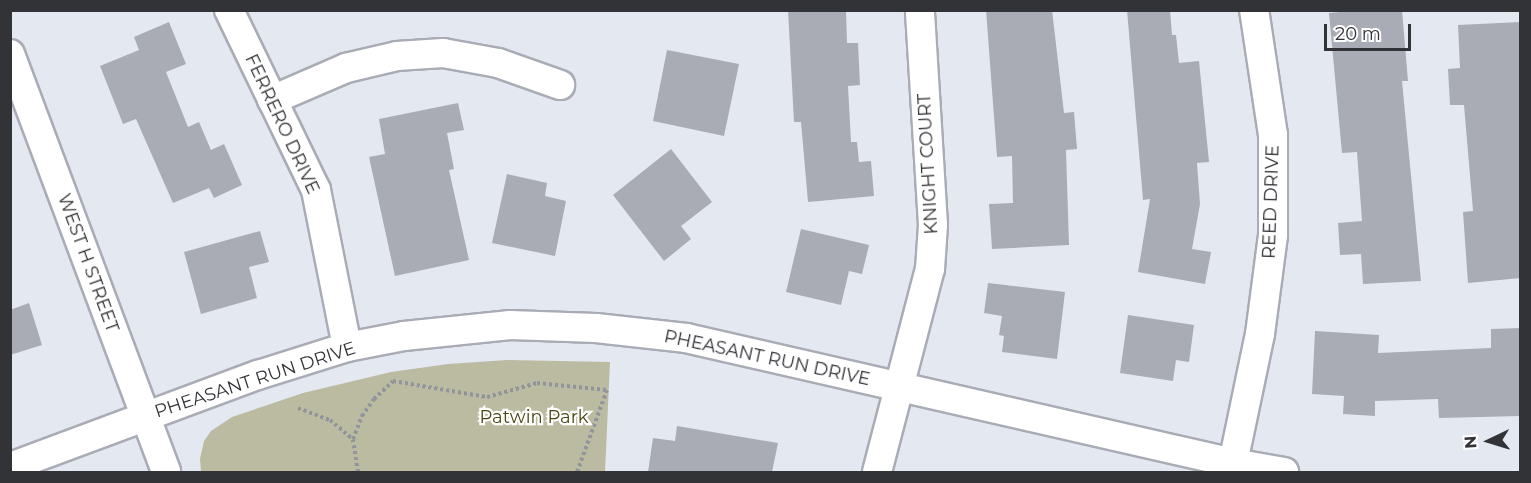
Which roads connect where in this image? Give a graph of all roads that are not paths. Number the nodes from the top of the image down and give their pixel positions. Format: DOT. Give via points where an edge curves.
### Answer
graph roads {
  1 [pos="229,10"];
  2 [pos="920,10"];
  3 [pos="1254,10"];
  4 [pos="10,54"];
  5 [pos="560,85"];
  6 [pos="273,100"];
  7 [pos="347,347"];
  8 [pos="899,386"];
  9 [pos="144,417"];
  10 [pos="1233,463"];
  11 [pos="10,467"];
  12 [pos="166,472"];
  13 [pos="877,472"];
  14 [pos="1284,472"];
  1 -- 6 [label="street, FERRERO DRIVE"];
  2 -- 8 [label="street, KNIGHT COURT" via="933,225 930,270"];
  3 -- 10 [label="street, REED DRIVE" via="1273,135 1273,235 1260,334"];
  4 -- 9 [label="street, WEST H STREET"];
  5 -- 6 [label="street" via="498,63 443,53 420,54 346,68"];
  6 -- 7 [label="street, FERRERO DRIVE" via="316,190"];
  7 -- 8 [label="street, PHEASANT RUN DRIVE" via="404,336 510,325 596,327 686,338"];
  7 -- 9 [label="street, PHEASANT RUN DRIVE"];
  8 -- 10 [label="street, PHEASANT RUN DRIVE"];
  8 -- 13 [label="street, KNIGHT COURT"];
  9 -- 11 [label="street, PHEASANT RUN DRIVE"];
  9 -- 12 [label="street, WEST H STREET"];
  10 -- 14 [label="street, PHEASANT RUN DRIVE"];
}
